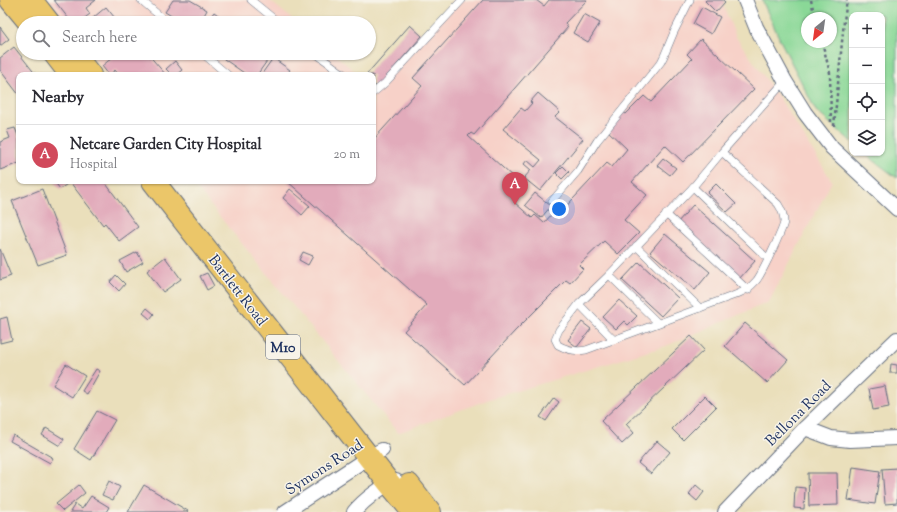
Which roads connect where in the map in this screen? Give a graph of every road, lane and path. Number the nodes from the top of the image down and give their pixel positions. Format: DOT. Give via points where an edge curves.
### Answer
graph roads {
  1 [pos="11,0"];
  2 [pos="31,0"];
  3 [pos="141,0"];
  4 [pos="251,0"];
  5 [pos="462,0"];
  6 [pos="690,0"];
  7 [pos="744,0"];
  8 [pos="811,0"];
  9 [pos="848,0"];
  10 [pos="814,12"];
  11 [pos="24,16"];
  12 [pos="44,16"];
  13 [pos="160,16"];
  14 [pos="270,16"];
  15 [pos="824,48"];
  16 [pos="59,60"];
  17 [pos="78,60"];
  18 [pos="210,60"];
  19 [pos="324,60"];
  20 [pos="69,72"];
  21 [pos="88,72"];
  22 [pos="224,72"];
  23 [pos="340,72"];
  24 [pos="785,81"];
  25 [pos="376,92"];
  26 [pos="832,148"];
  27 [pos="722,152"];
  28 [pos="155,184"];
  29 [pos="174,184"];
  30 [pos="693,187"];
  31 [pos="552,201"];
  32 [pos="897,209"];
  33 [pos="666,214"];
  34 [pos="636,246"];
  35 [pos="768,259"];
  36 [pos="609,275"];
  37 [pos="748,290"];
  38 [pos="579,304"];
  39 [pos="700,308"];
  40 [pos="658,323"];
  41 [pos="897,339"];
  42 [pos="614,340"];
  43 [pos="805,428"];
  44 [pos="897,438"];
  45 [pos="375,453"];
  46 [pos="397,481"];
  47 [pos="285,512"];
  48 [pos="354,512"];
  49 [pos="413,512"];
  50 [pos="430,512"];
  51 [pos="725,512"];
  1 -- 11 [label="main road"];
  2 -- 12 [label="main road"];
  3 -- 13 [label="lane"];
  4 -- 14 [label="lane"];
  5 -- 25 [label="lane"];
  6 -- 31 [label="lane" via="661,62"];
  7 -- 24 [label="street"];
  8 -- 10 [label="path"];
  9 -- 26 [label="path"];
  15 -- 26 [label="path" via="830,73"];
  16 -- 20 [label="main road"];
  17 -- 21 [label="main road"];
  18 -- 22 [label="lane"];
  19 -- 23 [label="lane"];
  24 -- 26 [label="street" via="805,114"];
  24 -- 27 [label="lane"];
  26 -- 32 [label="street"];
  27 -- 30 [label="lane"];
  27 -- 35 [label="lane" via="778,204 783,213 784,223"];
  28 -- 45 [label="main road, Bartlett Road / M10"];
  29 -- 45 [label="main road, Bartlett Road / M10"];
  30 -- 33 [label="lane"];
  30 -- 35 [label="lane"];
  33 -- 34 [label="lane"];
  33 -- 37 [label="lane"];
  34 -- 36 [label="lane"];
  34 -- 39 [label="lane"];
  35 -- 37 [label="lane" via="757,280"];
  36 -- 38 [label="lane"];
  36 -- 40 [label="lane"];
  37 -- 39 [label="lane"];
  38 -- 42 [label="lane"];
  38 -- 42 [label="lane" via="559,330 555,339 558,346 577,352"];
  39 -- 40 [label="lane"];
  40 -- 42 [label="lane"];
  41 -- 43 [label="street, Bellona Road"];
  43 -- 44 [label="street" via="831,438"];
  43 -- 51 [label="street, Bellona Road"];
  45 -- 46 [label="main road, Bartlett Road / M10"];
  45 -- 47 [label="street, Symons Road"];
  46 -- 48 [label="street" via="371,496"];
  46 -- 49 [label="main road, Bartlett Road / M10"];
  46 -- 50 [label="main road, Bartlett Road / M10"];
}
